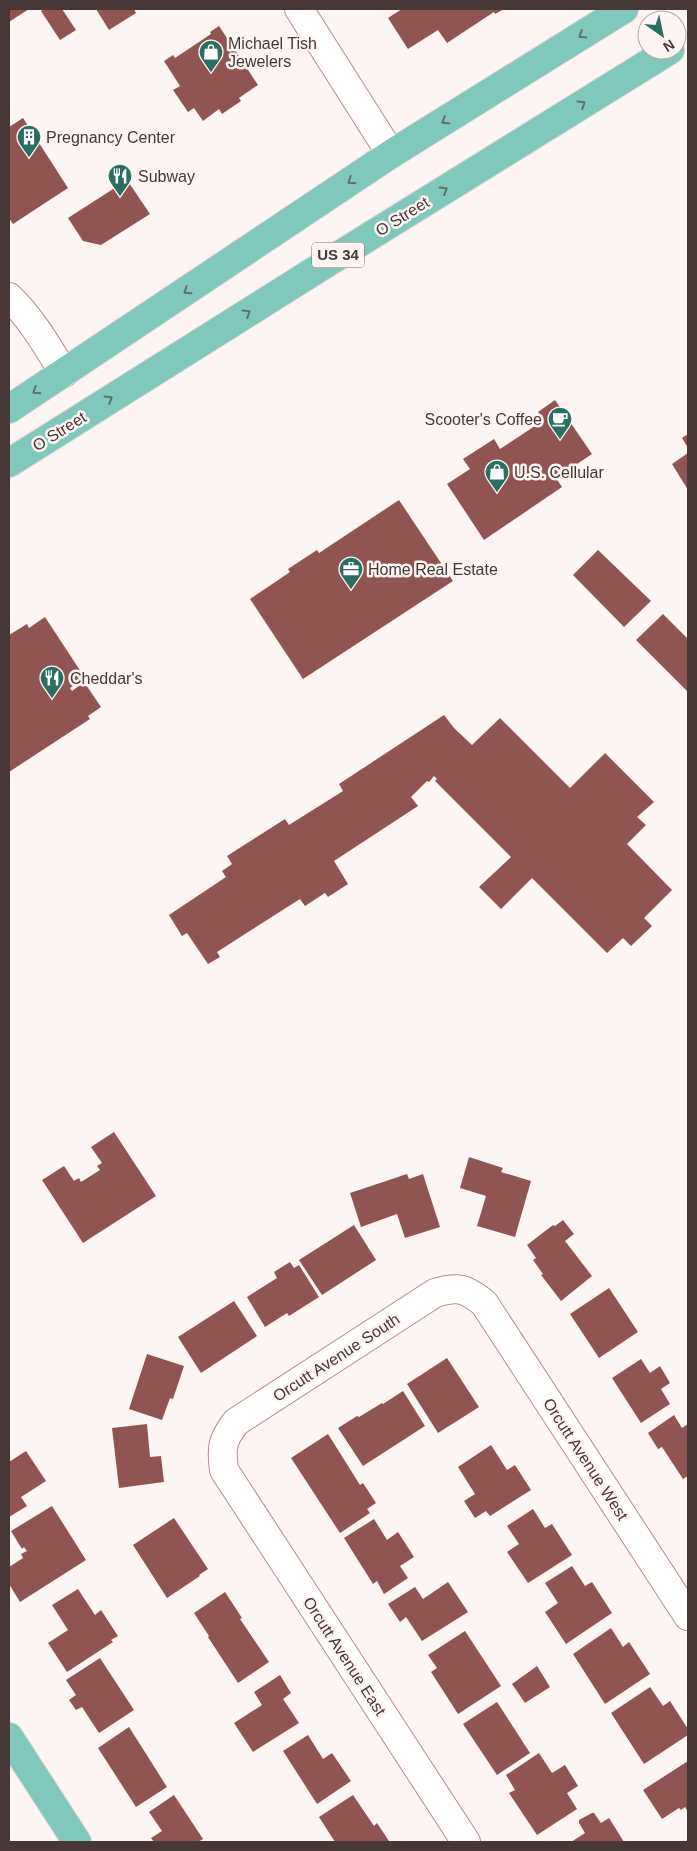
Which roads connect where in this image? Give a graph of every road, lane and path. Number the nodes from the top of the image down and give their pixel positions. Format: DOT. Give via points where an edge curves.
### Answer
graph roads {
  1 [pos="299,9"];
  2 [pos="624,9"];
  3 [pos="654,60"];
  4 [pos="391,154"];
  5 [pos="9,297"];
  6 [pos="64,373"];
  7 [pos="9,409"];
  8 [pos="9,463"];
  9 [pos="484,1303"];
  10 [pos="224,1470"];
  11 [pos="688,1616"];
  12 [pos="9,1736"];
  13 [pos="77,1842"];
  14 [pos="466,1842"];
  1 -- 4 [label="street"];
  2 -- 4 [label="main road, one-way"];
  8 -- 3 [label="main road, O Street / US 34, one-way"];
  4 -- 6 [label="main road, one-way"];
  5 -- 6 [label="street" via="32,324"];
  6 -- 7 [label="main road, one-way"];
  9 -- 10 [label="street, Orcutt Avenue South" via="473,1293 450,1288 435,1293 410,1309 236,1422 226,1436 222,1450"];
  9 -- 11 [label="street, Orcutt Avenue West"];
  10 -- 14 [label="street, Orcutt Avenue East"];
  12 -- 13 [label="main road"];
}
